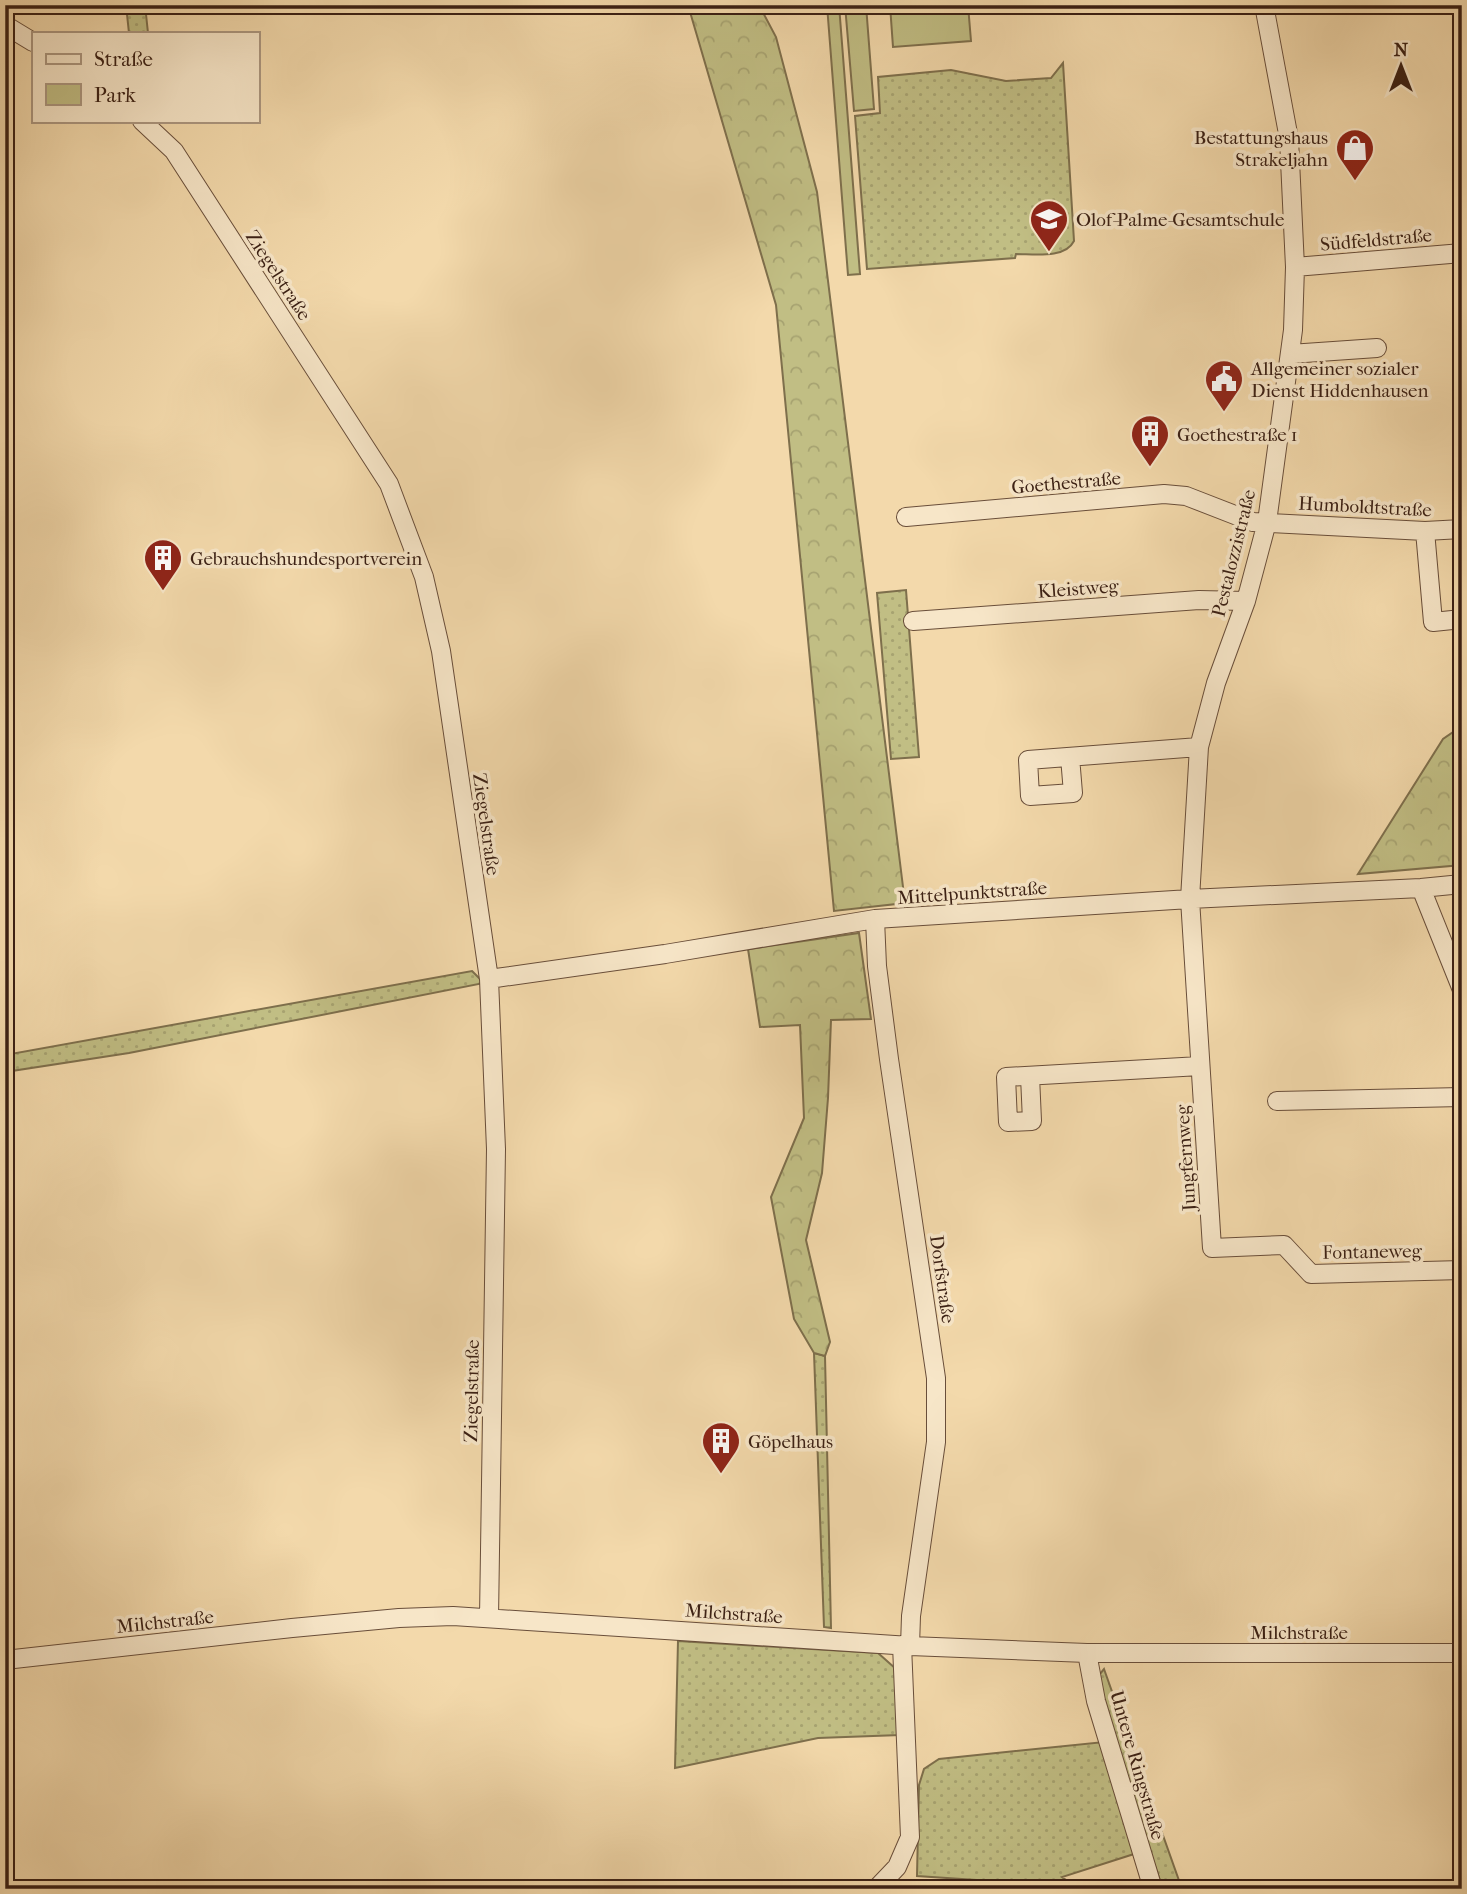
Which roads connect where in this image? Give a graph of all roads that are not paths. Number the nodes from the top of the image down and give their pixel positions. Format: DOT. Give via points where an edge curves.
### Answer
graph roads {
  1 [pos="1264,5"];
  2 [pos="5,24"];
  3 [pos="32,41"];
  4 [pos="143,122"];
  5 [pos="1462,253"];
  6 [pos="1294,267"];
  7 [pos="1377,348"];
  8 [pos="1290,354"];
  9 [pos="906,517"];
  10 [pos="1267,522"];
  11 [pos="1462,529"];
  12 [pos="1425,531"];
  13 [pos="1246,601"];
  14 [pos="1462,619"];
  15 [pos="913,621"];
  16 [pos="1199,747"];
  17 [pos="1070,757"];
  18 [pos="1462,884"];
  19 [pos="1421,888"];
  20 [pos="1191,900"];
  21 [pos="876,919"];
  22 [pos="489,979"];
  23 [pos="1462,990"];
  24 [pos="1200,1066"];
  25 [pos="1030,1076"];
  26 [pos="1462,1097"];
  27 [pos="1277,1101"];
  28 [pos="1212,1248"];
  29 [pos="1462,1270"];
  30 [pos="489,1618"];
  31 [pos="906,1645"];
  32 [pos="1087,1653"];
  33 [pos="1462,1654"];
  34 [pos="5,1660"];
  35 [pos="876,1889"];
  36 [pos="1153,1889"];
  1 -- 6 [label="street, Pestalozzistraße" via="1289,139"];
  2 -- 3 [label="street"];
  4 -- 22 [label="street, Ziegelstraße" via="174,151 389,484 424,577 441,651"];
  5 -- 6 [label="street, Südfeldstraße"];
  6 -- 8 [label="street, Pestalozzistraße"];
  7 -- 8 [label="street"];
  8 -- 10 [label="street, Pestalozzistraße"];
  9 -- 10 [label="street, Goethestraße" via="1164,494 1186,495 1253,522"];
  10 -- 12 [label="street, Humboldtstraße"];
  10 -- 13 [label="street, Pestalozzistraße"];
  11 -- 12 [label="street, Humboldtstraße"];
  12 -- 14 [label="street" via="1433,622"];
  13 -- 15 [label="street, Kleistweg" via="1199,600"];
  13 -- 16 [label="street, Pestalozzistraße"];
  16 -- 17 [label="street"];
  16 -- 20 [label="street, Pestalozzistraße"];
  18 -- 19 [label="street, Mittelpunktstraße"];
  19 -- 20 [label="street, Mittelpunktstraße"];
  19 -- 23 [label="street"];
  20 -- 21 [label="street, Mittelpunktstraße"];
  20 -- 24 [label="street, Jungfernweg"];
  21 -- 22 [label="street, Mittelpunktstraße"];
  21 -- 31 [label="street, Dorfstraße" via="888,1059 936,1378 936,1442"];
  22 -- 30 [label="street, Ziegelstraße" via="496,1149"];
  24 -- 25 [label="street"];
  24 -- 28 [label="street, Jungfernweg"];
  26 -- 27 [label="street"];
  28 -- 29 [label="street, Fontaneweg" via="1284,1245 1311,1274"];
  30 -- 31 [label="street, Milchstraße"];
  30 -- 34 [label="street, Milchstraße" via="398,1618"];
  31 -- 32 [label="street, Milchstraße"];
  31 -- 35 [label="street, Dorfstraße" via="910,1837 897,1867"];
  32 -- 33 [label="street, Milchstraße"];
  32 -- 36 [label="street, Untere Ringstraße" via="1096,1701"];
}
